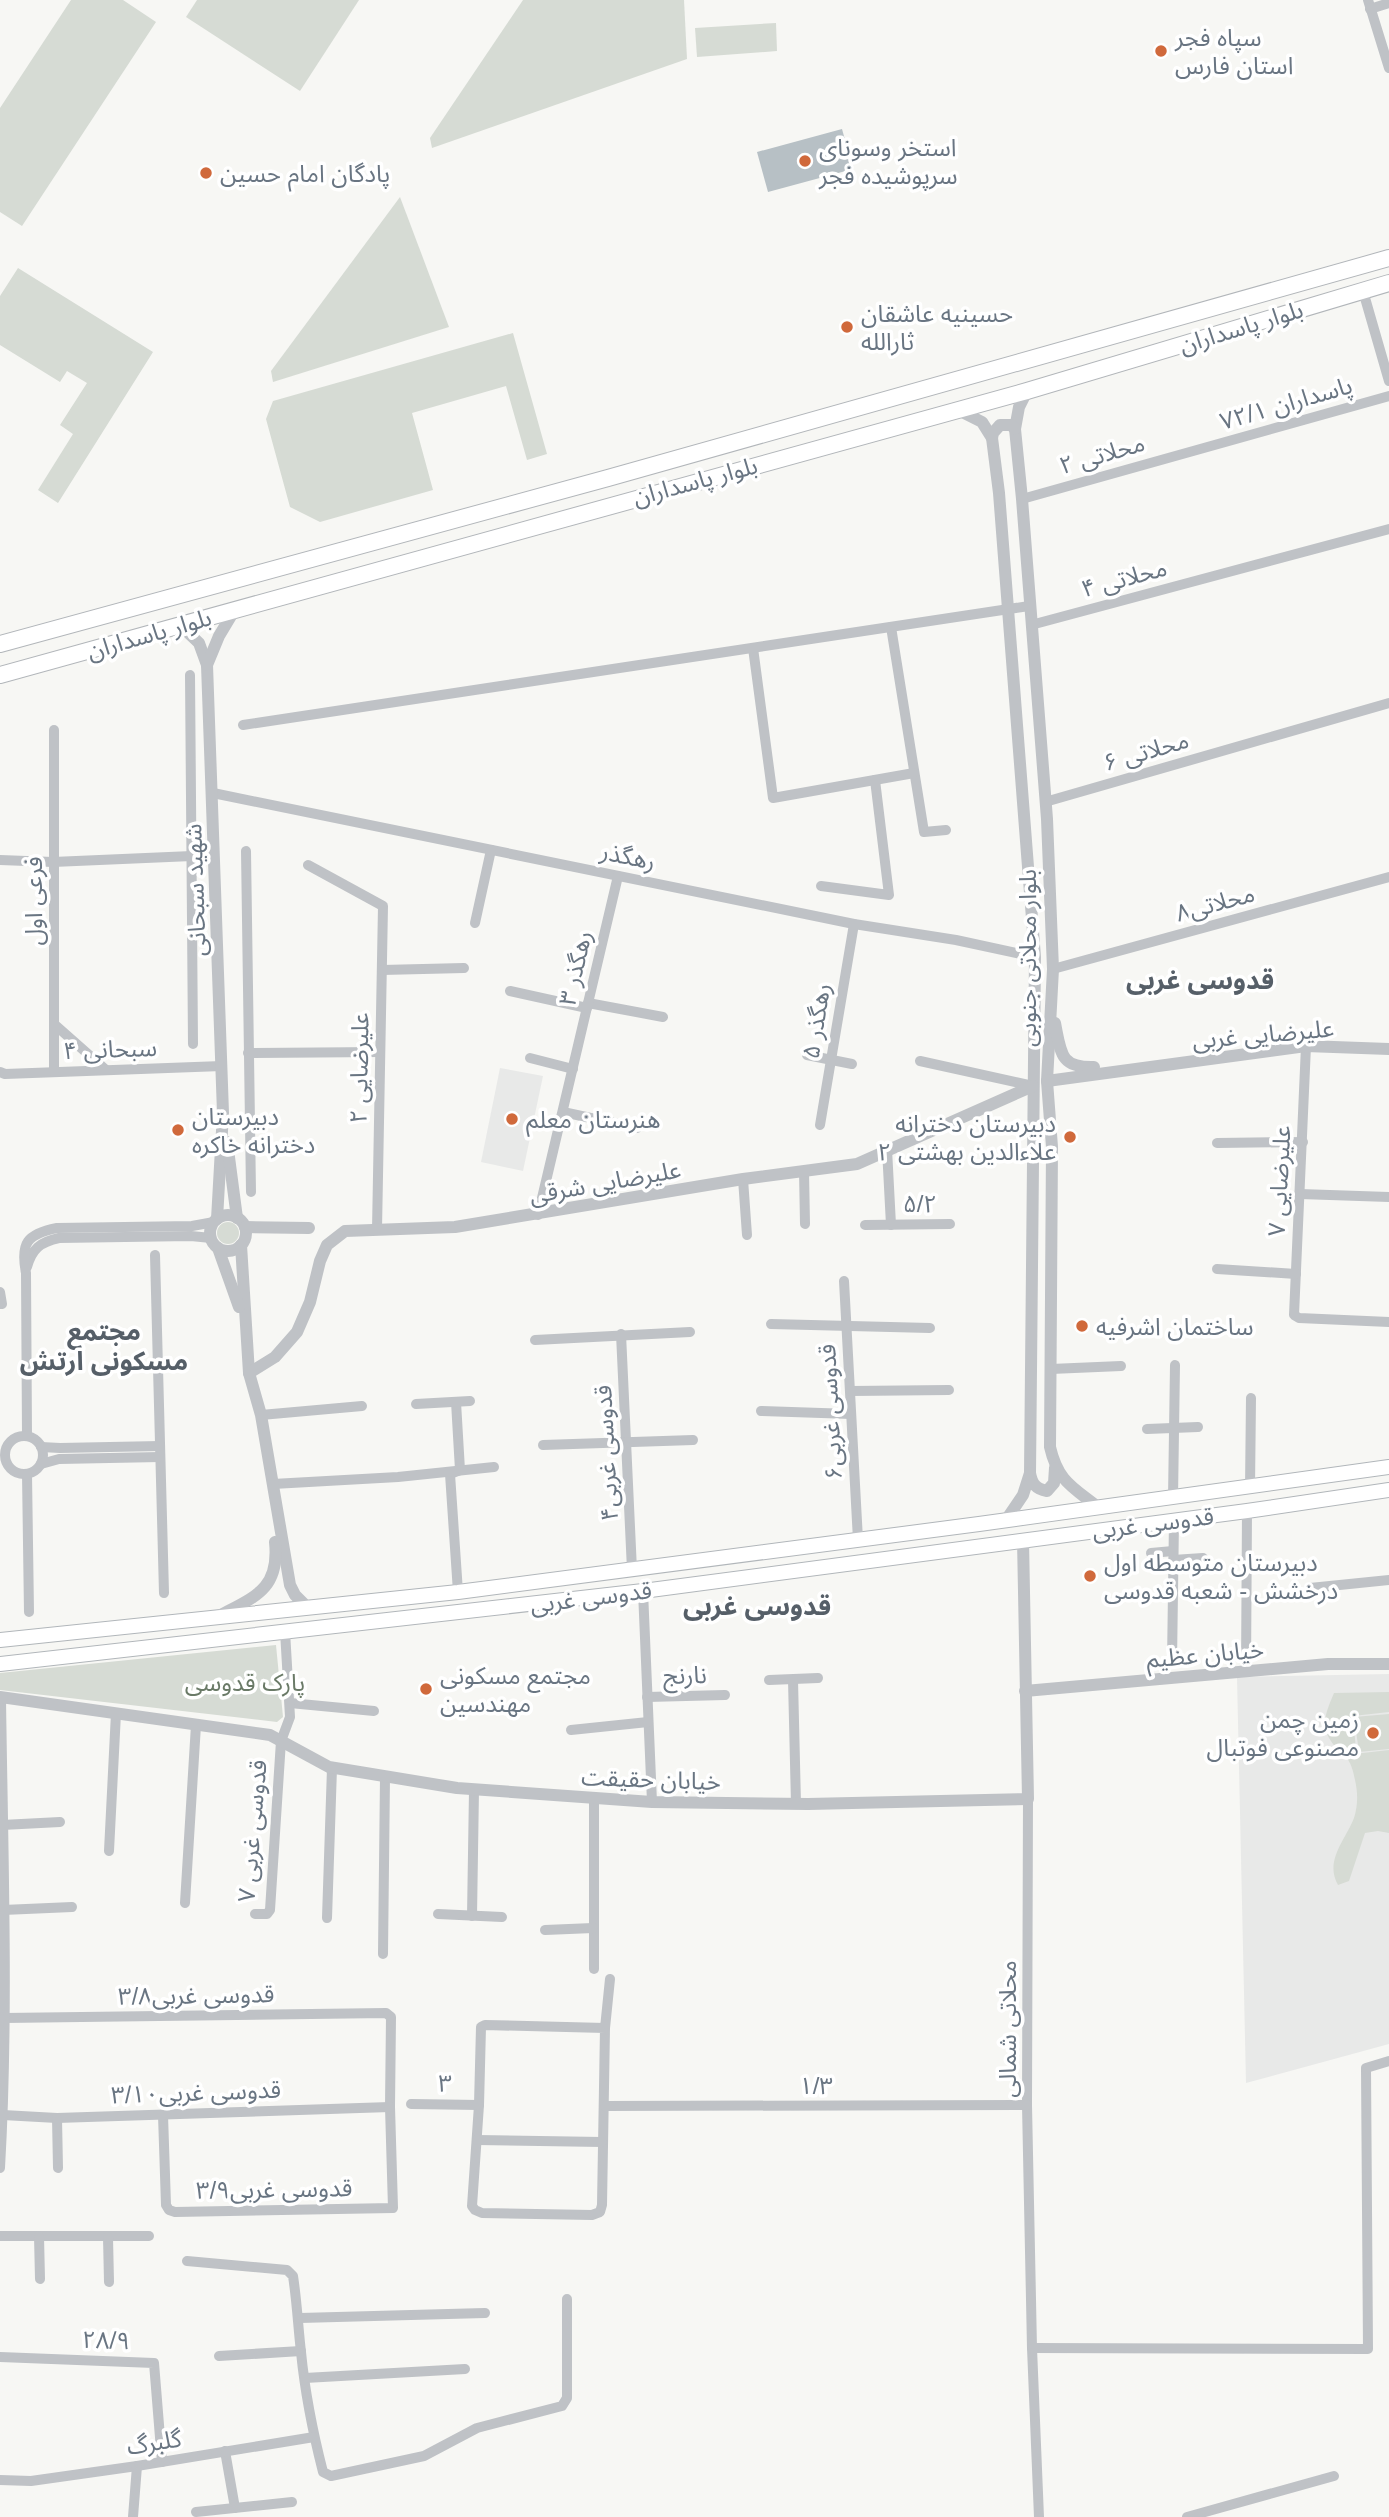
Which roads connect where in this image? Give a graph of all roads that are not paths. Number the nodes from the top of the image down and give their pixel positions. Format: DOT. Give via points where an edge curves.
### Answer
graph roads {
  1 [pos="1389,3"];
  2 [pos="1369,4"];
  3 [pos="1389,68"];
  4 [pos="1389,258"];
  5 [pos="1389,282"];
  6 [pos="1363,290"];
  7 [pos="1387,363"];
  8 [pos="1389,381"];
  9 [pos="1027,391"];
  10 [pos="1389,396"];
  11 [pos="958,410"];
  12 [pos="1015,429"];
  13 [pos="992,438"];
  14 [pos="1193,451"];
  15 [pos="601,480"];
  16 [pos="1023,499"];
  17 [pos="609,505"];
  18 [pos="1389,529"];
  19 [pos="1029,606"];
  20 [pos="1007,610"];
  21 [pos="234,611"];
  22 [pos="180,625"];
  23 [pos="1031,625"];
  24 [pos="891,627"];
  25 [pos="0,644"];
  26 [pos="753,648"];
  27 [pos="207,665"];
  28 [pos="0,675"];
  29 [pos="190,675"];
  30 [pos="1389,703"];
  31 [pos="243,725"];
  32 [pos="54,730"];
  33 [pos="914,773"];
  34 [pos="875,780"];
  35 [pos="212,793"];
  36 [pos="1045,803"];
  37 [pos="946,830"];
  38 [pos="491,850"];
  39 [pos="246,851"];
  40 [pos="192,856"];
  41 [pos="0,860"];
  42 [pos="53,862"];
  43 [pos="308,865"];
  44 [pos="618,876"];
  45 [pos="1389,877"];
  46 [pos="821,886"];
  47 [pos="475,923"];
  48 [pos="854,924"];
  49 [pos="1035,957"];
  50 [pos="464,968"];
  51 [pos="1053,969"];
  52 [pos="382,970"];
  53 [pos="510,991"];
  54 [pos="588,1005"];
  55 [pos="1052,1010"];
  56 [pos="663,1017"];
  57 [pos="54,1024"];
  58 [pos="193,1044"];
  59 [pos="1306,1046"];
  60 [pos="1389,1048"];
  61 [pos="380,1052"];
  62 [pos="248,1053"];
  63 [pos="807,1055"];
  64 [pos="530,1058"];
  65 [pos="831,1060"];
  66 [pos="920,1061"];
  67 [pos="852,1064"];
  68 [pos="222,1066"];
  69 [pos="1140,1067"];
  70 [pos="573,1069"];
  71 [pos="106,1070"];
  72 [pos="0,1072"];
  73 [pos="54,1072"];
  74 [pos="1047,1081"];
  75 [pos="1033,1086"];
  76 [pos="563,1112"];
  77 [pos="223,1114"];
  78 [pos="820,1125"];
  79 [pos="637,1128"];
  80 [pos="1303,1142"];
  81 [pos="1217,1143"];
  82 [pos="887,1149"];
  83 [pos="804,1171"];
  84 [pos="743,1179"];
  85 [pos="251,1192"];
  86 [pos="1300,1194"];
  87 [pos="1389,1197"];
  88 [pos="538,1215"];
  89 [pos="215,1221"];
  90 [pos="241,1223"];
  91 [pos="806,1224"];
  92 [pos="950,1224"];
  93 [pos="865,1225"];
  94 [pos="891,1225"];
  95 [pos="309,1228"];
  96 [pos="377,1230"];
  97 [pos="80,1233"];
  98 [pos="747,1235"];
  99 [pos="214,1243"];
  100 [pos="241,1245"];
  101 [pos="155,1255"];
  102 [pos="1217,1269"];
  103 [pos="1296,1274"];
  104 [pos="844,1281"];
  105 [pos="0,1292"];
  106 [pos="0,1304"];
  107 [pos="244,1321"];
  108 [pos="1389,1322"];
  109 [pos="771,1324"];
  110 [pos="846,1328"];
  111 [pos="930,1328"];
  112 [pos="690,1332"];
  113 [pos="621,1335"];
  114 [pos="535,1340"];
  115 [pos="1175,1365"];
  116 [pos="1121,1366"];
  117 [pos="1051,1369"];
  118 [pos="249,1373"];
  119 [pos="949,1390"];
  120 [pos="851,1391"];
  121 [pos="1251,1398"];
  122 [pos="470,1401"];
  123 [pos="456,1402"];
  124 [pos="416,1404"];
  125 [pos="362,1406"];
  126 [pos="761,1411"];
  127 [pos="851,1414"];
  128 [pos="261,1415"];
  129 [pos="1198,1427"];
  130 [pos="1174,1428"];
  131 [pos="1147,1429"];
  132 [pos="27,1436"];
  133 [pos="693,1440"];
  134 [pos="626,1443"];
  135 [pos="543,1445"];
  136 [pos="41,1447"];
  137 [pos="4,1448"];
  138 [pos="160,1451"];
  139 [pos="3,1463"];
  140 [pos="41,1464"];
  141 [pos="494,1467"];
  142 [pos="1389,1467"];
  143 [pos="1055,1468"];
  144 [pos="460,1470"];
  145 [pos="27,1474"];
  146 [pos="1030,1474"];
  147 [pos="273,1484"];
  148 [pos="1250,1488"];
  149 [pos="1389,1490"];
  150 [pos="1173,1498"];
  151 [pos="276,1505"];
  152 [pos="1099,1508"];
  153 [pos="1247,1511"];
  154 [pos="1006,1520"];
  155 [pos="1174,1520"];
  156 [pos="858,1540"];
  157 [pos="1023,1540"];
  158 [pos="1151,1553"];
  159 [pos="751,1554"];
  160 [pos="1173,1555"];
  161 [pos="1203,1558"];
  162 [pos="632,1570"];
  163 [pos="754,1576"];
  164 [pos="1389,1580"];
  165 [pos="488,1588"];
  166 [pos="1310,1588"];
  167 [pos="643,1591"];
  168 [pos="164,1592"];
  169 [pos="457,1592"];
  170 [pos="307,1607"];
  171 [pos="491,1608"];
  172 [pos="29,1612"];
  173 [pos="216,1617"];
  174 [pos="285,1631"];
  175 [pos="0,1640"];
  176 [pos="1172,1663"];
  177 [pos="0,1664"];
  178 [pos="1389,1664"];
  179 [pos="1246,1671"];
  180 [pos="818,1678"];
  181 [pos="769,1680"];
  182 [pos="793,1681"];
  183 [pos="1026,1691"];
  184 [pos="724,1695"];
  185 [pos="1,1697"];
  186 [pos="647,1697"];
  187 [pos="290,1703"];
  188 [pos="374,1711"];
  189 [pos="116,1713"];
  190 [pos="648,1722"];
  191 [pos="195,1725"];
  192 [pos="571,1730"];
  193 [pos="281,1741"];
  194 [pos="332,1768"];
  195 [pos="385,1777"];
  196 [pos="1,1779"];
  197 [pos="474,1790"];
  198 [pos="594,1798"];
  199 [pos="1028,1799"];
  200 [pos="652,1802"];
  201 [pos="796,1804"];
  202 [pos="60,1822"];
  203 [pos="2,1825"];
  204 [pos="109,1851"];
  205 [pos="1,1886"];
  206 [pos="185,1903"];
  207 [pos="72,1907"];
  208 [pos="3,1910"];
  209 [pos="255,1914"];
  210 [pos="438,1914"];
  211 [pos="472,1916"];
  212 [pos="502,1917"];
  213 [pos="327,1918"];
  214 [pos="593,1928"];
  215 [pos="545,1930"];
  216 [pos="383,1954"];
  217 [pos="594,1969"];
  218 [pos="610,1979"];
  219 [pos="2,1987"];
  220 [pos="3,2024"];
  221 [pos="605,2028"];
  222 [pos="1389,2061"];
  223 [pos="411,2104"];
  224 [pos="479,2105"];
  225 [pos="1027,2105"];
  226 [pos="605,2106"];
  227 [pos="390,2107"];
  228 [pos="4,2115"];
  229 [pos="163,2115"];
  230 [pos="57,2118"];
  231 [pos="477,2140"];
  232 [pos="602,2142"];
  233 [pos="0,2168"];
  234 [pos="58,2168"];
  235 [pos="0,2236"];
  236 [pos="39,2236"];
  237 [pos="149,2236"];
  238 [pos="108,2237"];
  239 [pos="187,2260"];
  240 [pos="40,2279"];
  241 [pos="109,2283"];
  242 [pos="568,2299"];
  243 [pos="485,2313"];
  244 [pos="300,2318"];
  245 [pos="1032,2348"];
  246 [pos="301,2351"];
  247 [pos="219,2356"];
  248 [pos="0,2357"];
  249 [pos="465,2369"];
  250 [pos="305,2378"];
  251 [pos="314,2437"];
  252 [pos="225,2451"];
  253 [pos="162,2462"];
  254 [pos="137,2466"];
  255 [pos="1334,2476"];
  256 [pos="0,2480"];
  257 [pos="292,2502"];
  258 [pos="235,2508"];
  259 [pos="196,2512"];
  260 [pos="133,2517"];
  261 [pos="1039,2517"];
  262 [pos="1187,2517"];
  1 -- 2 [label="street"];
  2 -- 3 [label="street"];
  4 -- 15 [label="main road, بلوار پاسداران"];
  5 -- 6 [label="main road, بلوار پاسداران"];
  6 -- 7 [label="street"];
  6 -- 9 [label="main road, بلوار پاسداران"];
  7 -- 8 [label="street"];
  9 -- 11 [label="main road, بلوار پاسداران"];
  9 -- 12 [label="street, بلوار محلاتی جنوبی"];
  10 -- 14 [label="street, ۷۲/۱ پاسداران"];
  11 -- 13 [label="street" via="982,422"];
  11 -- 17 [label="main road, بلوار پاسداران"];
  12 -- 13 [label="street" via="1000,425"];
  12 -- 16 [label="street, بلوار محلاتی جنوبی"];
  13 -- 20 [label="street, بلوار محلاتی جنوبی"];
  14 -- 16 [label="street, ۲ محلاتی"];
  15 -- 17 [label="main road"];
  15 -- 25 [label="main road, بلوار پاسداران"];
  16 -- 19 [label="street, بلوار محلاتی جنوبی"];
  17 -- 21 [label="main road, بلوار پاسداران"];
  18 -- 23 [label="street, ۴ محلاتی"];
  19 -- 20 [label="street"];
  19 -- 23 [label="street, بلوار محلاتی جنوبی"];
  20 -- 24 [label="street"];
  20 -- 49 [label="street, بلوار محلاتی جنوبی"];
  21 -- 22 [label="main road, بلوار پاسداران"];
  21 -- 27 [label="street"];
  22 -- 27 [label="street" via="199,643"];
  22 -- 28 [label="main road, بلوار پاسداران"];
  23 -- 36 [label="street, بلوار محلاتی جنوبی"];
  24 -- 26 [label="street"];
  24 -- 33 [label="street"];
  26 -- 31 [label="street"];
  26 -- 34 [label="street" via="773,798"];
  27 -- 35 [label="street, شهید سبحانی"];
  29 -- 40 [label="street"];
  30 -- 36 [label="street, ۶ محلاتی"];
  32 -- 42 [label="street, فرعی اول"];
  33 -- 34 [label="street"];
  33 -- 37 [label="street" via="925,832"];
  34 -- 46 [label="street" via="889,895"];
  35 -- 38 [label="street, رهگذر"];
  35 -- 68 [label="street, شهید سبحانی"];
  36 -- 51 [label="street, بلوار محلاتی جنوبی"];
  38 -- 44 [label="street, رهگذر"];
  38 -- 47 [label="street"];
  39 -- 62 [label="street"];
  40 -- 42 [label="street"];
  40 -- 58 [label="street"];
  41 -- 42 [label="street"];
  42 -- 57 [label="street, فرعی اول"];
  43 -- 52 [label="street, ۲ علیرضایی" via="383,906"];
  44 -- 48 [label="street, رهگذر"];
  44 -- 54 [label="street, ۳ رهگذر"];
  45 -- 51 [label="street, محلاتی۸"];
  48 -- 49 [label="street, رهگذر"];
  48 -- 65 [label="street, ۵ رهگذر"];
  49 -- 75 [label="street, بلوار محلاتی جنوبی"];
  50 -- 52 [label="street"];
  51 -- 55 [label="street, بلوار محلاتی جنوبی"];
  52 -- 61 [label="street, ۲ علیرضایی"];
  53 -- 54 [label="street"];
  54 -- 56 [label="street"];
  54 -- 70 [label="street, ۳ رهگذر"];
  55 -- 69 [label="street, علیرضایی غربی" via="1066,1062 1078,1067"];
  55 -- 74 [label="street, بلوار محلاتی جنوبی"];
  57 -- 71 [label="street"];
  57 -- 73 [label="street, فرعی اول"];
  59 -- 60 [label="street, علیرضایی غربی"];
  59 -- 69 [label="street, علیرضایی غربی"];
  59 -- 80 [label="street, ۷ علیرضایی"];
  61 -- 62 [label="street"];
  61 -- 96 [label="street, ۲ علیرضایی"];
  62 -- 85 [label="street"];
  63 -- 65 [label="street"];
  64 -- 70 [label="street"];
  65 -- 67 [label="street"];
  65 -- 78 [label="street, ۵ رهگذر"];
  66 -- 75 [label="street"];
  68 -- 71 [label="street, سبحانی ۴"];
  68 -- 77 [label="street, شهید سبحانی"];
  69 -- 74 [label="street, علیرضایی غربی"];
  70 -- 76 [label="street, ۳ رهگذر"];
  71 -- 73 [label="street, سبحانی ۴"];
  72 -- 73 [label="street, سبحانی ۴"];
  74 -- 117 [label="street, بلوار محلاتی جنوبی" via="1052,1147"];
  75 -- 82 [label="street, علیرضایی شرقی"];
  75 -- 146 [label="street, بلوار محلاتی جنوبی"];
  76 -- 79 [label="street"];
  76 -- 88 [label="street, ۳ رهگذر"];
  77 -- 89 [label="street, شهید سبحانی"];
  77 -- 90 [label="street, شهید سبحانی"];
  80 -- 81 [label="street"];
  80 -- 86 [label="street, ۷ علیرضایی"];
  82 -- 83 [label="street, علیرضایی شرقی" via="857,1164"];
  82 -- 94 [label="street"];
  83 -- 84 [label="street, علیرضایی شرقی"];
  83 -- 91 [label="street"];
  84 -- 88 [label="street, علیرضایی شرقی"];
  84 -- 98 [label="street"];
  86 -- 87 [label="street"];
  86 -- 103 [label="street, ۷ علیرضایی"];
  88 -- 96 [label="street, علیرضایی شرقی" via="455,1227"];
  89 -- 90 [label="street" via="226,1215"];
  89 -- 97 [label="street"];
  89 -- 99 [label="street"];
  90 -- 95 [label="street"];
  90 -- 100 [label="street"];
  92 -- 94 [label="street, ۵/۲"];
  93 -- 94 [label="street, ۵/۲"];
  96 -- 118 [label="street, علیرضایی شرقی" via="345,1231 327,1245 297,1332 275,1357"];
  97 -- 99 [label="street" via="191,1236"];
  97 -- 132 [label="street" via="57,1227 40,1231 22,1253"];
  99 -- 100 [label="street" via="230,1251"];
  99 -- 107 [label="street"];
  100 -- 107 [label="street"];
  101 -- 138 [label="street"];
  102 -- 103 [label="street"];
  103 -- 108 [label="street, ۷ علیرضایی" via="1296,1318"];
  104 -- 110 [label="street, قدوسی غربی۶"];
  105 -- 106 [label="street"];
  107 -- 118 [label="street"];
  109 -- 110 [label="street"];
  110 -- 111 [label="street"];
  110 -- 120 [label="street, قدوسی غربی۶"];
  112 -- 113 [label="street"];
  113 -- 114 [label="street"];
  113 -- 134 [label="street, قدوسی غربی۴"];
  115 -- 130 [label="street"];
  116 -- 117 [label="street"];
  117 -- 143 [label="street, بلوار محلاتی جنوبی" via="1050,1447"];
  118 -- 128 [label="street"];
  119 -- 120 [label="street"];
  120 -- 127 [label="street, قدوسی غربی۶"];
  121 -- 148 [label="street"];
  122 -- 123 [label="street"];
  123 -- 124 [label="street"];
  123 -- 144 [label="street"];
  125 -- 128 [label="street"];
  126 -- 127 [label="street"];
  127 -- 156 [label="street, قدوسی غربی۶"];
  128 -- 147 [label="street"];
  129 -- 130 [label="street"];
  130 -- 131 [label="street"];
  130 -- 150 [label="street"];
  132 -- 136 [label="street"];
  132 -- 137 [label="street" via="15,1438"];
  133 -- 134 [label="street"];
  134 -- 135 [label="street"];
  134 -- 162 [label="street, قدوسی غربی۴"];
  136 -- 138 [label="street"];
  136 -- 140 [label="street"];
  137 -- 139 [label="street"];
  138 -- 140 [label="street"];
  138 -- 168 [label="street"];
  139 -- 145 [label="street"];
  140 -- 145 [label="street"];
  141 -- 144 [label="street"];
  142 -- 148 [label="main road, قدوسی غربی"];
  143 -- 146 [label="street" via="1054,1483 1047,1491 1034,1485"];
  143 -- 152 [label="street"];
  144 -- 147 [label="street"];
  144 -- 169 [label="street" via="450,1474"];
  145 -- 172 [label="street"];
  146 -- 154 [label="street, بلوار محلاتی جنوبی" via="1023,1495"];
  147 -- 151 [label="street"];
  148 -- 150 [label="main road, قدوسی غربی"];
  149 -- 153 [label="main road, قدوسی غربی"];
  150 -- 152 [label="main road, قدوسی غربی"];
  151 -- 170 [label="street" via="290,1585"];
  151 -- 173 [label="street" via="271,1513 276,1555 273,1576 258,1594"];
  152 -- 154 [label="main road, قدوسی غربی"];
  153 -- 155 [label="main road, قدوسی غربی"];
  153 -- 179 [label="street"];
  154 -- 156 [label="main road, قدوسی غربی"];
  155 -- 157 [label="main road, قدوسی غربی"];
  155 -- 160 [label="street"];
  156 -- 159 [label="main road, قدوسی غربی"];
  157 -- 163 [label="main road, قدوسی غربی"];
  157 -- 183 [label="street, محلاتی شمالی"];
  158 -- 160 [label="street"];
  159 -- 162 [label="main road, قدوسی غربی"];
  159 -- 163 [label="main road"];
  160 -- 161 [label="street"];
  160 -- 176 [label="street"];
  162 -- 165 [label="main road, قدوسی غربی"];
  163 -- 167 [label="main road, قدوسی غربی"];
  164 -- 166 [label="street"];
  165 -- 169 [label="main road, قدوسی غربی"];
  165 -- 171 [label="main road"];
  167 -- 171 [label="main road, قدوسی غربی"];
  167 -- 186 [label="street"];
  169 -- 170 [label="main road, قدوسی غربی"];
  170 -- 173 [label="main road, قدوسی غربی"];
  171 -- 174 [label="main road, قدوسی غربی"];
  173 -- 175 [label="main road, قدوسی غربی"];
  174 -- 177 [label="main road, قدوسی غربی"];
  174 -- 187 [label="street"];
  178 -- 179 [label="street, خیابان عظیم"];
  179 -- 183 [label="street, خیابان عظیم"];
  180 -- 182 [label="street"];
  181 -- 182 [label="street"];
  182 -- 201 [label="street"];
  183 -- 199 [label="street, محلاتی شمالی"];
  184 -- 186 [label="street, نارنج"];
  185 -- 189 [label="street, خیابان حقیقت"];
  185 -- 196 [label="street"];
  186 -- 190 [label="street"];
  187 -- 188 [label="street"];
  187 -- 193 [label="street"];
  189 -- 191 [label="street, خیابان حقیقت"];
  189 -- 204 [label="street"];
  190 -- 192 [label="street"];
  190 -- 200 [label="street"];
  191 -- 193 [label="street, خیابان حقیقت" via="270,1735"];
  191 -- 206 [label="street"];
  193 -- 194 [label="street, خیابان حقیقت"];
  193 -- 209 [label="street, ۷ قدوسی غربی" via="271,1910"];
  194 -- 195 [label="street, خیابان حقیقت"];
  194 -- 213 [label="street"];
  195 -- 197 [label="street, خیابان حقیقت"];
  195 -- 216 [label="street"];
  196 -- 203 [label="street"];
  197 -- 198 [label="street, خیابان حقیقت"];
  197 -- 211 [label="street"];
  198 -- 200 [label="street, خیابان حقیقت"];
  198 -- 214 [label="street"];
  199 -- 201 [label="street, خیابان حقیقت"];
  199 -- 225 [label="street, محلاتی شمالی"];
  200 -- 201 [label="street, خیابان حقیقت"];
  202 -- 203 [label="street"];
  203 -- 205 [label="street"];
  205 -- 208 [label="street"];
  207 -- 208 [label="street"];
  208 -- 219 [label="street"];
  210 -- 211 [label="street"];
  211 -- 212 [label="street"];
  214 -- 215 [label="street"];
  214 -- 217 [label="street"];
  218 -- 221 [label="street"];
  219 -- 220 [label="street"];
  220 -- 227 [label="street, قدوسی غربی۳/۸" via="389,2015"];
  220 -- 228 [label="street"];
  221 -- 224 [label="street" via="481,2027"];
  221 -- 226 [label="street"];
  222 -- 245 [label="street" via="1366,2067 1368,2349"];
  223 -- 224 [label="street, ۳"];
  224 -- 231 [label="street"];
  225 -- 226 [label="street, ۱/۳"];
  225 -- 245 [label="street, محلاتی شمالی"];
  226 -- 232 [label="street"];
  227 -- 229 [label="street, قدوسی غربی۳/۱۰"];
  227 -- 229 [label="street, قدوسی غربی۳/۹" via="393,2208 169,2210"];
  228 -- 230 [label="street, قدوسی غربی۳/۱۰"];
  228 -- 233 [label="street"];
  229 -- 230 [label="street, قدوسی غربی۳/۱۰"];
  230 -- 234 [label="street"];
  231 -- 232 [label="street"];
  231 -- 232 [label="street" via="475,2210 592,2215 600,2212"];
  235 -- 236 [label="street"];
  236 -- 238 [label="street"];
  236 -- 240 [label="street"];
  237 -- 238 [label="street"];
  238 -- 241 [label="street"];
  239 -- 244 [label="street" via="286,2270 293,2276"];
  242 -- 251 [label="street" via="567,2398 562,2406 477,2428 424,2456 331,2476 323,2472"];
  243 -- 244 [label="street"];
  244 -- 246 [label="street"];
  245 -- 261 [label="street, محلاتی شمالی"];
  246 -- 247 [label="street"];
  246 -- 250 [label="street"];
  248 -- 253 [label="street, ۲۸/۹" via="154,2363"];
  249 -- 250 [label="street"];
  250 -- 251 [label="street"];
  251 -- 252 [label="street, گلبرگ"];
  252 -- 253 [label="street, گلبرگ"];
  252 -- 258 [label="street"];
  253 -- 254 [label="street, گلبرگ"];
  254 -- 256 [label="street, گلبرگ" via="31,2481"];
  254 -- 260 [label="street"];
  255 -- 262 [label="street"];
  257 -- 258 [label="street"];
  258 -- 259 [label="street"];
}
